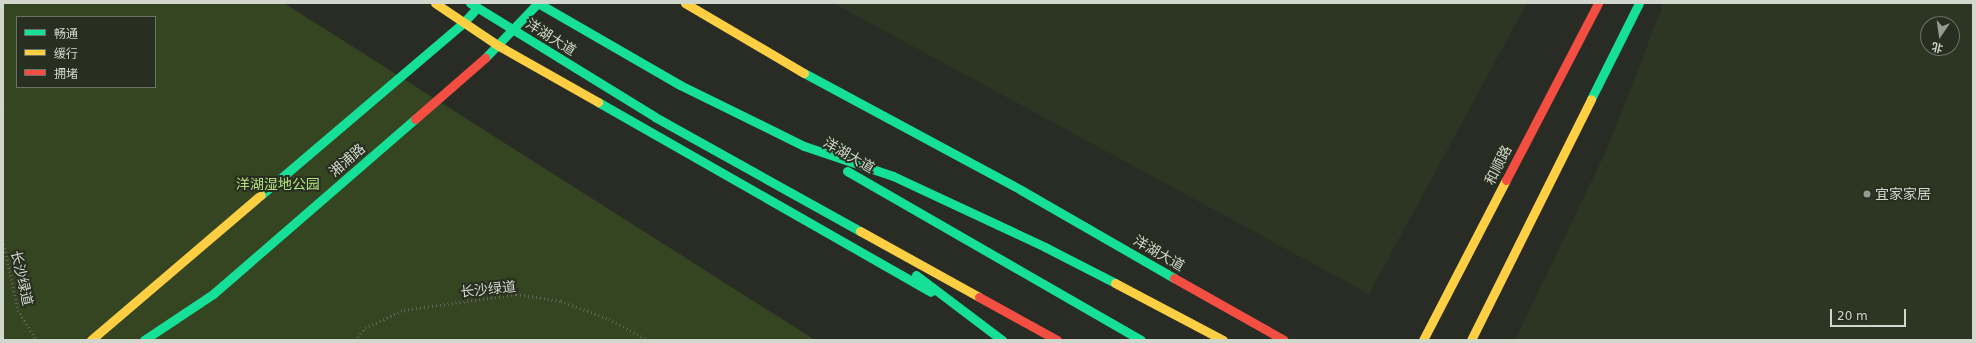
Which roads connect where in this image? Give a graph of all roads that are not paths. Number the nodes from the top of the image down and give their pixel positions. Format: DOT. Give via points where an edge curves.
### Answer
graph roads {
  1 [pos="435,3"];
  2 [pos="470,3"];
  3 [pos="482,3"];
  4 [pos="538,3"];
  5 [pos="685,3"];
  6 [pos="1598,3"];
  7 [pos="1639,3"];
  8 [pos="463,23"];
  9 [pos="499,46"];
  10 [pos="804,146"];
  11 [pos="759,176"];
  12 [pos="91,340"];
  13 [pos="144,340"];
  14 [pos="1002,340"];
  15 [pos="1015,340"];
  16 [pos="1058,340"];
  17 [pos="1141,340"];
  18 [pos="1223,340"];
  19 [pos="1284,340"];
  20 [pos="1423,340"];
  21 [pos="1471,340"];
  1 -- 8 [label="main road"];
  2 -- 11 [label="main road, 洋湖大道, bridge" via="655,117"];
  3 -- 8 [label="main road, 湘浦路"];
  4 -- 9 [label="main road, 湘浦路"];
  4 -- 10 [label="main road, 洋湖大道" via="680,84"];
  5 -- 19 [label="main road, 洋湖大道" via="755,46 1022,190"];
  6 -- 20 [label="main road, 和顺路"];
  7 -- 21 [label="main road"];
  8 -- 9 [label="main road"];
  8 -- 12 [label="main road, 湘浦路"];
  9 -- 13 [label="main road, 湘浦路" via="213,294"];
  9 -- 15 [label="main road"];
  10 -- 17 [label="main road, 洋湖大道, bridge"];
  10 -- 18 [label="main road, bridge" via="894,176 1045,247"];
  11 -- 14 [label="main road, bridge" via="871,243"];
  11 -- 16 [label="main road, 洋湖大道, bridge"];
}
